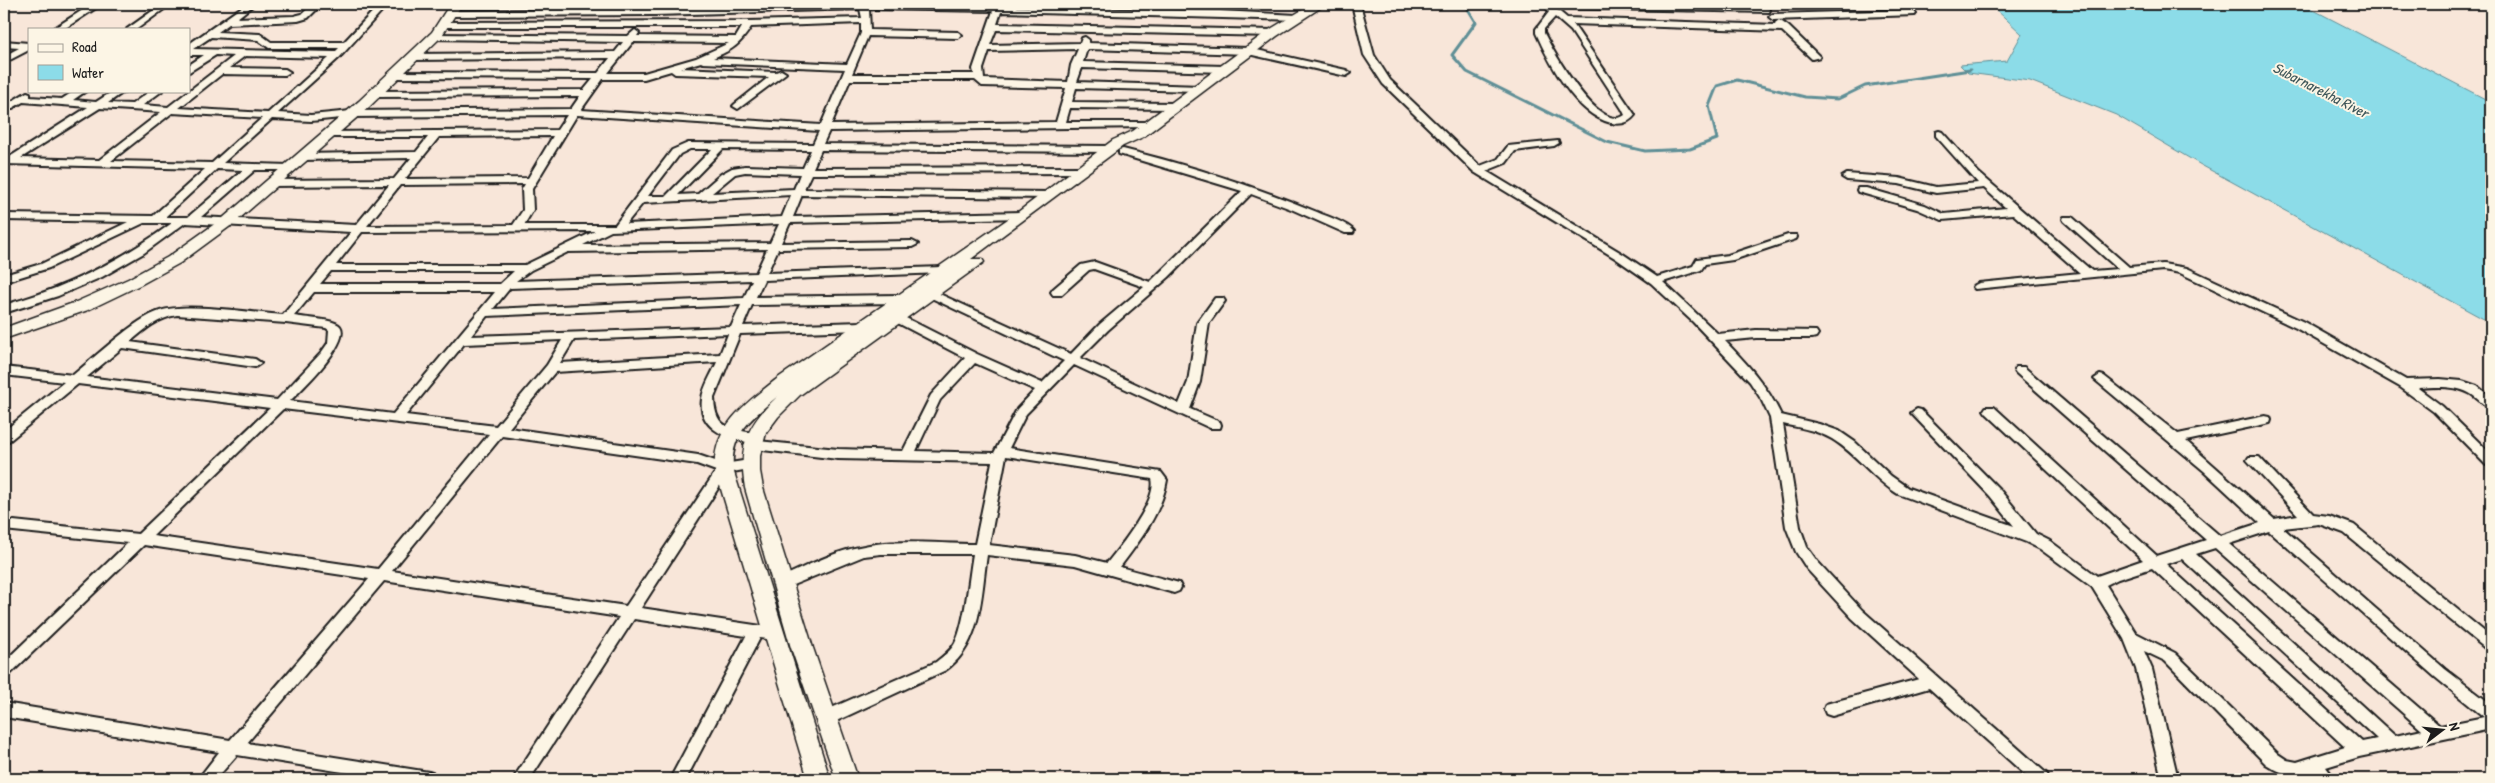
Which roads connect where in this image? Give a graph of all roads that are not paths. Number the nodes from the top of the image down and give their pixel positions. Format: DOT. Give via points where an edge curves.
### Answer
graph roads {
  1 [pos="98,4"];
  2 [pos="146,4"];
  3 [pos="167,4"];
  4 [pos="251,4"];
  5 [pos="318,4"];
  6 [pos="384,4"];
  7 [pos="584,4"];
  8 [pos="658,4"];
  9 [pos="1223,4"];
  10 [pos="1320,4"];
  11 [pos="1356,4"];
  12 [pos="864,5"];
  13 [pos="933,6"];
  14 [pos="1550,7"];
  15 [pos="1762,7"];
  16 [pos="1095,8"];
  17 [pos="998,9"];
  18 [pos="651,12"];
  19 [pos="578,13"];
  20 [pos="1912,13"];
  21 [pos="1224,14"];
  22 [pos="1773,17"];
  23 [pos="1297,18"];
  24 [pos="445,20"];
  25 [pos="866,20"];
  26 [pos="1566,21"];
  27 [pos="226,22"];
  28 [pos="567,24"];
  29 [pos="642,24"];
  30 [pos="748,24"];
  31 [pos="992,27"];
  32 [pos="59,28"];
  33 [pos="132,28"];
  34 [pos="1785,28"];
  35 [pos="1089,29"];
  36 [pos="1272,33"];
  37 [pos="209,34"];
  38 [pos="865,34"];
  39 [pos="958,35"];
  40 [pos="631,37"];
  41 [pos="738,40"];
  42 [pos="4,44"];
  43 [pos="346,45"];
  44 [pos="28,46"];
  45 [pos="1082,46"];
  46 [pos="28,47"];
  47 [pos="190,47"];
  48 [pos="985,48"];
  49 [pos="1248,51"];
  50 [pos="190,52"];
  51 [pos="213,53"];
  52 [pos="242,53"];
  53 [pos="337,55"];
  54 [pos="617,55"];
  55 [pos="413,57"];
  56 [pos="1816,57"];
  57 [pos="4,60"];
  58 [pos="699,60"];
  59 [pos="794,64"];
  60 [pos="1076,65"];
  61 [pos="190,68"];
  62 [pos="1224,69"];
  63 [pos="664,70"];
  64 [pos="219,71"];
  65 [pos="285,72"];
  66 [pos="848,72"];
  67 [pos="1346,73"];
  68 [pos="394,75"];
  69 [pos="778,76"];
  70 [pos="600,77"];
  71 [pos="978,77"];
  72 [pos="1071,86"];
  73 [pos="1198,88"];
  74 [pos="32,92"];
  75 [pos="79,92"];
  76 [pos="118,92"];
  77 [pos="156,92"];
  78 [pos="587,93"];
  79 [pos="374,94"];
  80 [pos="22,99"];
  81 [pos="64,102"];
  82 [pos="1066,104"];
  83 [pos="98,105"];
  84 [pos="738,106"];
  85 [pos="1175,106"];
  86 [pos="133,108"];
  87 [pos="4,110"];
  88 [pos="167,110"];
  89 [pos="574,112"];
  90 [pos="270,114"];
  91 [pos="351,114"];
  92 [pos="1060,126"];
  93 [pos="824,128"];
  94 [pos="1144,129"];
  95 [pos="560,133"];
  96 [pos="436,134"];
  97 [pos="1939,134"];
  98 [pos="328,135"];
  99 [pos="1554,142"];
  100 [pos="722,145"];
  101 [pos="816,148"];
  102 [pos="1117,150"];
  103 [pos="420,155"];
  104 [pos="302,157"];
  105 [pos="6,163"];
  106 [pos="102,163"];
  107 [pos="214,165"];
  108 [pos="253,167"];
  109 [pos="289,168"];
  110 [pos="1083,170"];
  111 [pos="1478,170"];
  112 [pos="807,171"];
  113 [pos="1846,177"];
  114 [pos="398,182"];
  115 [pos="532,182"];
  116 [pos="271,183"];
  117 [pos="1987,184"];
  118 [pos="1248,190"];
  119 [pos="1862,190"];
  120 [pos="798,192"];
  121 [pos="1048,195"];
  122 [pos="701,197"];
  123 [pos="668,199"];
  124 [pos="639,200"];
  125 [pos="2018,210"];
  126 [pos="1022,215"];
  127 [pos="4,217"];
  128 [pos="2068,219"];
  129 [pos="142,220"];
  130 [pos="155,220"];
  131 [pos="187,220"];
  132 [pos="786,220"];
  133 [pos="228,221"];
  134 [pos="518,228"];
  135 [pos="614,228"];
  136 [pos="361,229"];
  137 [pos="1349,231"];
  138 [pos="1792,237"];
  139 [pos="912,244"];
  140 [pos="774,246"];
  141 [pos="566,249"];
  142 [pos="328,268"];
  143 [pos="527,268"];
  144 [pos="942,270"];
  145 [pos="2127,271"];
  146 [pos="2089,275"];
  147 [pos="759,277"];
  148 [pos="4,279"];
  149 [pos="1655,281"];
  150 [pos="1151,286"];
  151 [pos="1979,286"];
  152 [pos="503,287"];
  153 [pos="312,288"];
  154 [pos="1057,292"];
  155 [pos="929,294"];
  156 [pos="748,300"];
  157 [pos="899,300"];
  158 [pos="1219,301"];
  159 [pos="4,309"];
  160 [pos="483,313"];
  161 [pos="896,317"];
  162 [pos="286,319"];
  163 [pos="861,326"];
  164 [pos="736,330"];
  165 [pos="4,334"];
  166 [pos="1812,334"];
  167 [pos="570,337"];
  168 [pos="1716,338"];
  169 [pos="462,340"];
  170 [pos="120,344"];
  171 [pos="973,357"];
  172 [pos="725,358"];
  173 [pos="1070,360"];
  174 [pos="254,363"];
  175 [pos="552,368"];
  176 [pos="2020,370"];
  177 [pos="4,371"];
  178 [pos="2100,378"];
  179 [pos="76,380"];
  180 [pos="2404,384"];
  181 [pos="1042,388"];
  182 [pos="2491,404"];
  183 [pos="279,406"];
  184 [pos="1990,410"];
  185 [pos="1183,411"];
  186 [pos="1917,414"];
  187 [pos="396,418"];
  188 [pos="1776,418"];
  189 [pos="2265,420"];
  190 [pos="1215,425"];
  191 [pos="498,431"];
  192 [pos="730,435"];
  193 [pos="4,438"];
  194 [pos="2175,438"];
  195 [pos="752,441"];
  196 [pos="1001,454"];
  197 [pos="907,456"];
  198 [pos="2254,460"];
  199 [pos="2491,462"];
  200 [pos="749,465"];
  201 [pos="724,469"];
  202 [pos="2309,518"];
  203 [pos="4,525"];
  204 [pos="2271,526"];
  205 [pos="2031,538"];
  206 [pos="140,539"];
  207 [pos="2217,543"];
  208 [pos="981,549"];
  209 [pos="2186,553"];
  210 [pos="2155,562"];
  211 [pos="1110,570"];
  212 [pos="382,574"];
  213 [pos="783,583"];
  214 [pos="2098,584"];
  215 [pos="1174,587"];
  216 [pos="628,613"];
  217 [pos="756,631"];
  218 [pos="775,634"];
  219 [pos="2131,637"];
  220 [pos="2491,645"];
  221 [pos="4,671"];
  222 [pos="1933,681"];
  223 [pos="1832,709"];
  224 [pos="4,710"];
  225 [pos="2491,713"];
  226 [pos="826,718"];
  227 [pos="2491,722"];
  228 [pos="2437,733"];
  229 [pos="2392,743"];
  230 [pos="233,747"];
  231 [pos="2359,750"];
  232 [pos="2314,764"];
  233 [pos="206,779"];
  234 [pos="429,779"];
  235 [pos="521,779"];
  236 [pos="678,779"];
  237 [pos="819,779"];
  238 [pos="847,779"];
  239 [pos="2041,779"];
  240 [pos="2170,779"];
  241 [pos="2327,779"];
  1 -- 32 [label="street"];
  2 -- 3 [label="street"];
  3 -- 33 [label="street"];
  4 -- 27 [label="street"];
  5 -- 27 [label="street" via="305,16 295,19"];
  6 -- 43 [label="street"];
  7 -- 19 [label="street"];
  8 -- 18 [label="street"];
  9 -- 21 [label="street"];
  10 -- 23 [label="street"];
  11 -- 111 [label="street" via="1369,55 1386,82"];
  12 -- 13 [label="street"];
  12 -- 18 [label="street"];
  12 -- 25 [label="street"];
  13 -- 17 [label="street"];
  14 -- 15 [label="street"];
  14 -- 26 [label="street"];
  14 -- 26 [label="street" via="1540,33 1580,100 1591,110 1612,120 1628,118 1627,109"];
  15 -- 22 [label="street"];
  16 -- 17 [label="street"];
  16 -- 21 [label="street"];
  16 -- 35 [label="street"];
  17 -- 31 [label="street"];
  18 -- 19 [label="street"];
  18 -- 29 [label="street"];
  19 -- 24 [label="street"];
  19 -- 28 [label="street"];
  20 -- 22 [label="street"];
  21 -- 23 [label="street"];
  22 -- 34 [label="street"];
  23 -- 36 [label="street"];
  24 -- 28 [label="street"];
  24 -- 40 [label="street"];
  24 -- 55 [label="street"];
  25 -- 30 [label="street"];
  25 -- 38 [label="street"];
  26 -- 34 [label="street"];
  27 -- 37 [label="street"];
  28 -- 29 [label="street"];
  29 -- 30 [label="street"];
  29 -- 40 [label="street"];
  30 -- 41 [label="street"];
  31 -- 35 [label="street"];
  31 -- 48 [label="street"];
  34 -- 56 [label="street"];
  35 -- 36 [label="street"];
  35 -- 45 [label="street"];
  36 -- 49 [label="street"];
  37 -- 43 [label="street" via="260,37 269,46"];
  37 -- 47 [label="street"];
  38 -- 39 [label="street"];
  38 -- 66 [label="street"];
  40 -- 41 [label="street"];
  40 -- 54 [label="street"];
  41 -- 58 [label="street" via="726,49"];
  42 -- 44 [label="street"];
  43 -- 53 [label="street"];
  45 -- 48 [label="street"];
  45 -- 49 [label="street"];
  45 -- 60 [label="street"];
  46 -- 57 [label="street"];
  48 -- 71 [label="street"];
  49 -- 62 [label="street"];
  49 -- 67 [label="street"];
  50 -- 51 [label="street"];
  51 -- 52 [label="street"];
  51 -- 61 [label="street"];
  52 -- 53 [label="street"];
  52 -- 64 [label="street"];
  53 -- 90 [label="street"];
  54 -- 55 [label="street"];
  54 -- 70 [label="street"];
  55 -- 68 [label="street"];
  58 -- 59 [label="street"];
  58 -- 63 [label="street"];
  59 -- 66 [label="street"];
  59 -- 69 [label="street"];
  60 -- 62 [label="street"];
  60 -- 72 [label="street"];
  62 -- 73 [label="street"];
  63 -- 69 [label="street"];
  63 -- 70 [label="street" via="634,77"];
  64 -- 65 [label="street"];
  64 -- 88 [label="street"];
  66 -- 71 [label="street"];
  66 -- 93 [label="street"];
  68 -- 70 [label="street"];
  68 -- 79 [label="street"];
  69 -- 84 [label="street"];
  70 -- 78 [label="street"];
  71 -- 72 [label="street" via="985,84"];
  72 -- 73 [label="street"];
  72 -- 82 [label="street"];
  73 -- 85 [label="street"];
  74 -- 80 [label="street"];
  75 -- 81 [label="street"];
  76 -- 83 [label="street"];
  77 -- 86 [label="street"];
  78 -- 79 [label="street"];
  78 -- 89 [label="street"];
  79 -- 91 [label="street"];
  80 -- 81 [label="street"];
  80 -- 87 [label="street"];
  81 -- 83 [label="street"];
  82 -- 85 [label="street"];
  82 -- 92 [label="street"];
  83 -- 86 [label="street"];
  83 -- 105 [label="street"];
  85 -- 94 [label="street"];
  86 -- 88 [label="street"];
  88 -- 90 [label="street"];
  88 -- 106 [label="street"];
  89 -- 91 [label="street"];
  89 -- 93 [label="street"];
  89 -- 95 [label="street"];
  90 -- 91 [label="street" via="311,118"];
  90 -- 107 [label="street"];
  91 -- 98 [label="street"];
  92 -- 93 [label="street"];
  92 -- 94 [label="street"];
  93 -- 101 [label="street"];
  94 -- 102 [label="street" via="1132,146"];
  95 -- 96 [label="street"];
  95 -- 115 [label="street"];
  96 -- 98 [label="street"];
  96 -- 103 [label="street"];
  97 -- 117 [label="street" via="1968,168"];
  98 -- 104 [label="street"];
  99 -- 111 [label="street" via="1512,148 1502,161"];
  100 -- 101 [label="street"];
  100 -- 123 [label="street"];
  100 -- 124 [label="street" via="697,144 681,148"];
  101 -- 102 [label="street"];
  101 -- 112 [label="street"];
  102 -- 110 [label="street"];
  102 -- 118 [label="street"];
  102 -- 155 [label="street" via="1024,228"];
  103 -- 104 [label="street"];
  103 -- 114 [label="street"];
  104 -- 109 [label="street"];
  105 -- 106 [label="street"];
  106 -- 107 [label="street"];
  107 -- 108 [label="street"];
  107 -- 130 [label="street"];
  108 -- 109 [label="street"];
  108 -- 131 [label="street"];
  109 -- 116 [label="street"];
  110 -- 112 [label="street"];
  110 -- 121 [label="street"];
  111 -- 149 [label="street"];
  112 -- 120 [label="street"];
  112 -- 122 [label="street" via="732,171"];
  113 -- 117 [label="street" via="1899,181 1936,190"];
  114 -- 115 [label="street"];
  114 -- 116 [label="street"];
  114 -- 136 [label="street"];
  115 -- 134 [label="street" via="526,194 530,203 528,210"];
  116 -- 133 [label="street"];
  117 -- 125 [label="street"];
  118 -- 137 [label="street" via="1312,213"];
  118 -- 150 [label="street"];
  119 -- 125 [label="street" via="1922,207 1942,217"];
  120 -- 121 [label="street"];
  120 -- 122 [label="street"];
  120 -- 132 [label="street"];
  121 -- 126 [label="street"];
  122 -- 123 [label="street"];
  123 -- 124 [label="street"];
  124 -- 135 [label="street"];
  125 -- 146 [label="street"];
  126 -- 132 [label="street"];
  126 -- 144 [label="street"];
  127 -- 129 [label="street"];
  128 -- 145 [label="street"];
  129 -- 130 [label="street"];
  129 -- 148 [label="street" via="45,266"];
  130 -- 131 [label="street"];
  131 -- 133 [label="street"];
  131 -- 159 [label="street" via="100,275"];
  132 -- 135 [label="street"];
  132 -- 140 [label="street"];
  133 -- 136 [label="street"];
  133 -- 165 [label="street" via="174,260 134,282 82,306"];
  134 -- 135 [label="street"];
  134 -- 136 [label="street"];
  135 -- 141 [label="street"];
  136 -- 142 [label="street"];
  138 -- 149 [label="street" via="1729,258 1701,261 1697,268"];
  139 -- 140 [label="street"];
  140 -- 141 [label="street"];
  140 -- 147 [label="street"];
  141 -- 143 [label="street"];
  142 -- 143 [label="street"];
  142 -- 153 [label="street"];
  143 -- 152 [label="street"];
  144 -- 147 [label="street"];
  144 -- 157 [label="street"];
  145 -- 146 [label="street"];
  145 -- 180 [label="street" via="2163,267 2193,274 2300,324"];
  146 -- 151 [label="street"];
  147 -- 152 [label="street"];
  147 -- 156 [label="street"];
  149 -- 168 [label="street"];
  150 -- 154 [label="street" via="1095,265 1085,267"];
  150 -- 173 [label="street"];
  152 -- 153 [label="street"];
  152 -- 160 [label="street"];
  153 -- 162 [label="street"];
  155 -- 161 [label="street"];
  155 -- 173 [label="street"];
  156 -- 157 [label="street"];
  156 -- 160 [label="street"];
  156 -- 164 [label="street"];
  157 -- 163 [label="street"];
  158 -- 185 [label="street" via="1204,322 1194,382"];
  160 -- 169 [label="street"];
  161 -- 171 [label="street"];
  161 -- 195 [label="street" via="794,391 772,412"];
  162 -- 170 [label="street" via="170,312 153,317"];
  162 -- 183 [label="street" via="328,325 335,328 336,333 334,343 325,356"];
  163 -- 164 [label="street"];
  163 -- 192 [label="street" via="753,407"];
  164 -- 167 [label="street"];
  164 -- 172 [label="street"];
  166 -- 168 [label="street"];
  167 -- 169 [label="street"];
  167 -- 175 [label="street"];
  168 -- 188 [label="street" via="1754,379"];
  169 -- 187 [label="street"];
  170 -- 174 [label="street"];
  170 -- 179 [label="street"];
  171 -- 181 [label="street"];
  171 -- 197 [label="street" via="935,398"];
  172 -- 175 [label="street"];
  172 -- 192 [label="street" via="708,398 708,409 717,426"];
  173 -- 181 [label="street"];
  173 -- 185 [label="street"];
  175 -- 191 [label="street"];
  176 -- 207 [label="street"];
  177 -- 179 [label="street"];
  178 -- 194 [label="street"];
  179 -- 183 [label="street"];
  179 -- 193 [label="street"];
  180 -- 182 [label="street" via="2467,385"];
  180 -- 199 [label="street" via="2438,408"];
  181 -- 196 [label="street" via="1021,412"];
  183 -- 187 [label="street"];
  183 -- 206 [label="street"];
  184 -- 210 [label="street"];
  185 -- 190 [label="street"];
  186 -- 205 [label="street" via="1995,493"];
  187 -- 191 [label="street"];
  188 -- 205 [label="street" via="1841,438 1881,477 1903,491"];
  188 -- 222 [label="street" via="1793,527 1801,548 1827,583 1857,614"];
  189 -- 194 [label="street"];
  191 -- 201 [label="street" via="698,460"];
  191 -- 212 [label="street"];
  192 -- 195 [label="street"];
  192 -- 201 [label="street" via="721,457"];
  194 -- 204 [label="street"];
  195 -- 197 [label="street" via="838,454"];
  195 -- 200 [label="street"];
  196 -- 197 [label="street"];
  196 -- 208 [label="street"];
  196 -- 211 [label="street" via="1156,475 1160,487 1152,506"];
  198 -- 202 [label="street"];
  200 -- 201 [label="street"];
  200 -- 213 [label="street"];
  201 -- 216 [label="street"];
  201 -- 218 [label="street"];
  202 -- 204 [label="street"];
  202 -- 220 [label="street" via="2326,519 2349,529"];
  203 -- 206 [label="street"];
  204 -- 207 [label="street"];
  204 -- 225 [label="street" via="2440,673"];
  205 -- 214 [label="street"];
  206 -- 212 [label="street"];
  206 -- 221 [label="street"];
  207 -- 209 [label="street"];
  207 -- 228 [label="street"];
  208 -- 211 [label="street" via="1043,554"];
  208 -- 213 [label="street" via="863,551"];
  208 -- 226 [label="street" via="968,629 958,655 941,666"];
  209 -- 210 [label="street"];
  209 -- 229 [label="street"];
  210 -- 214 [label="street" via="2113,575"];
  210 -- 231 [label="street"];
  211 -- 215 [label="street"];
  212 -- 216 [label="street"];
  212 -- 230 [label="street"];
  213 -- 226 [label="street"];
  214 -- 219 [label="street"];
  216 -- 217 [label="street"];
  216 -- 235 [label="street"];
  217 -- 218 [label="street"];
  217 -- 236 [label="street"];
  218 -- 237 [label="street"];
  219 -- 232 [label="street" via="2170,658 2278,763 2297,769"];
  219 -- 240 [label="street" via="2144,669"];
  222 -- 223 [label="street"];
  222 -- 239 [label="street"];
  224 -- 230 [label="street"];
  226 -- 238 [label="street"];
  227 -- 228 [label="street"];
  228 -- 229 [label="street"];
  229 -- 231 [label="street"];
  230 -- 233 [label="street"];
  230 -- 234 [label="street"];
  231 -- 232 [label="street"];
  232 -- 241 [label="street"];
}
